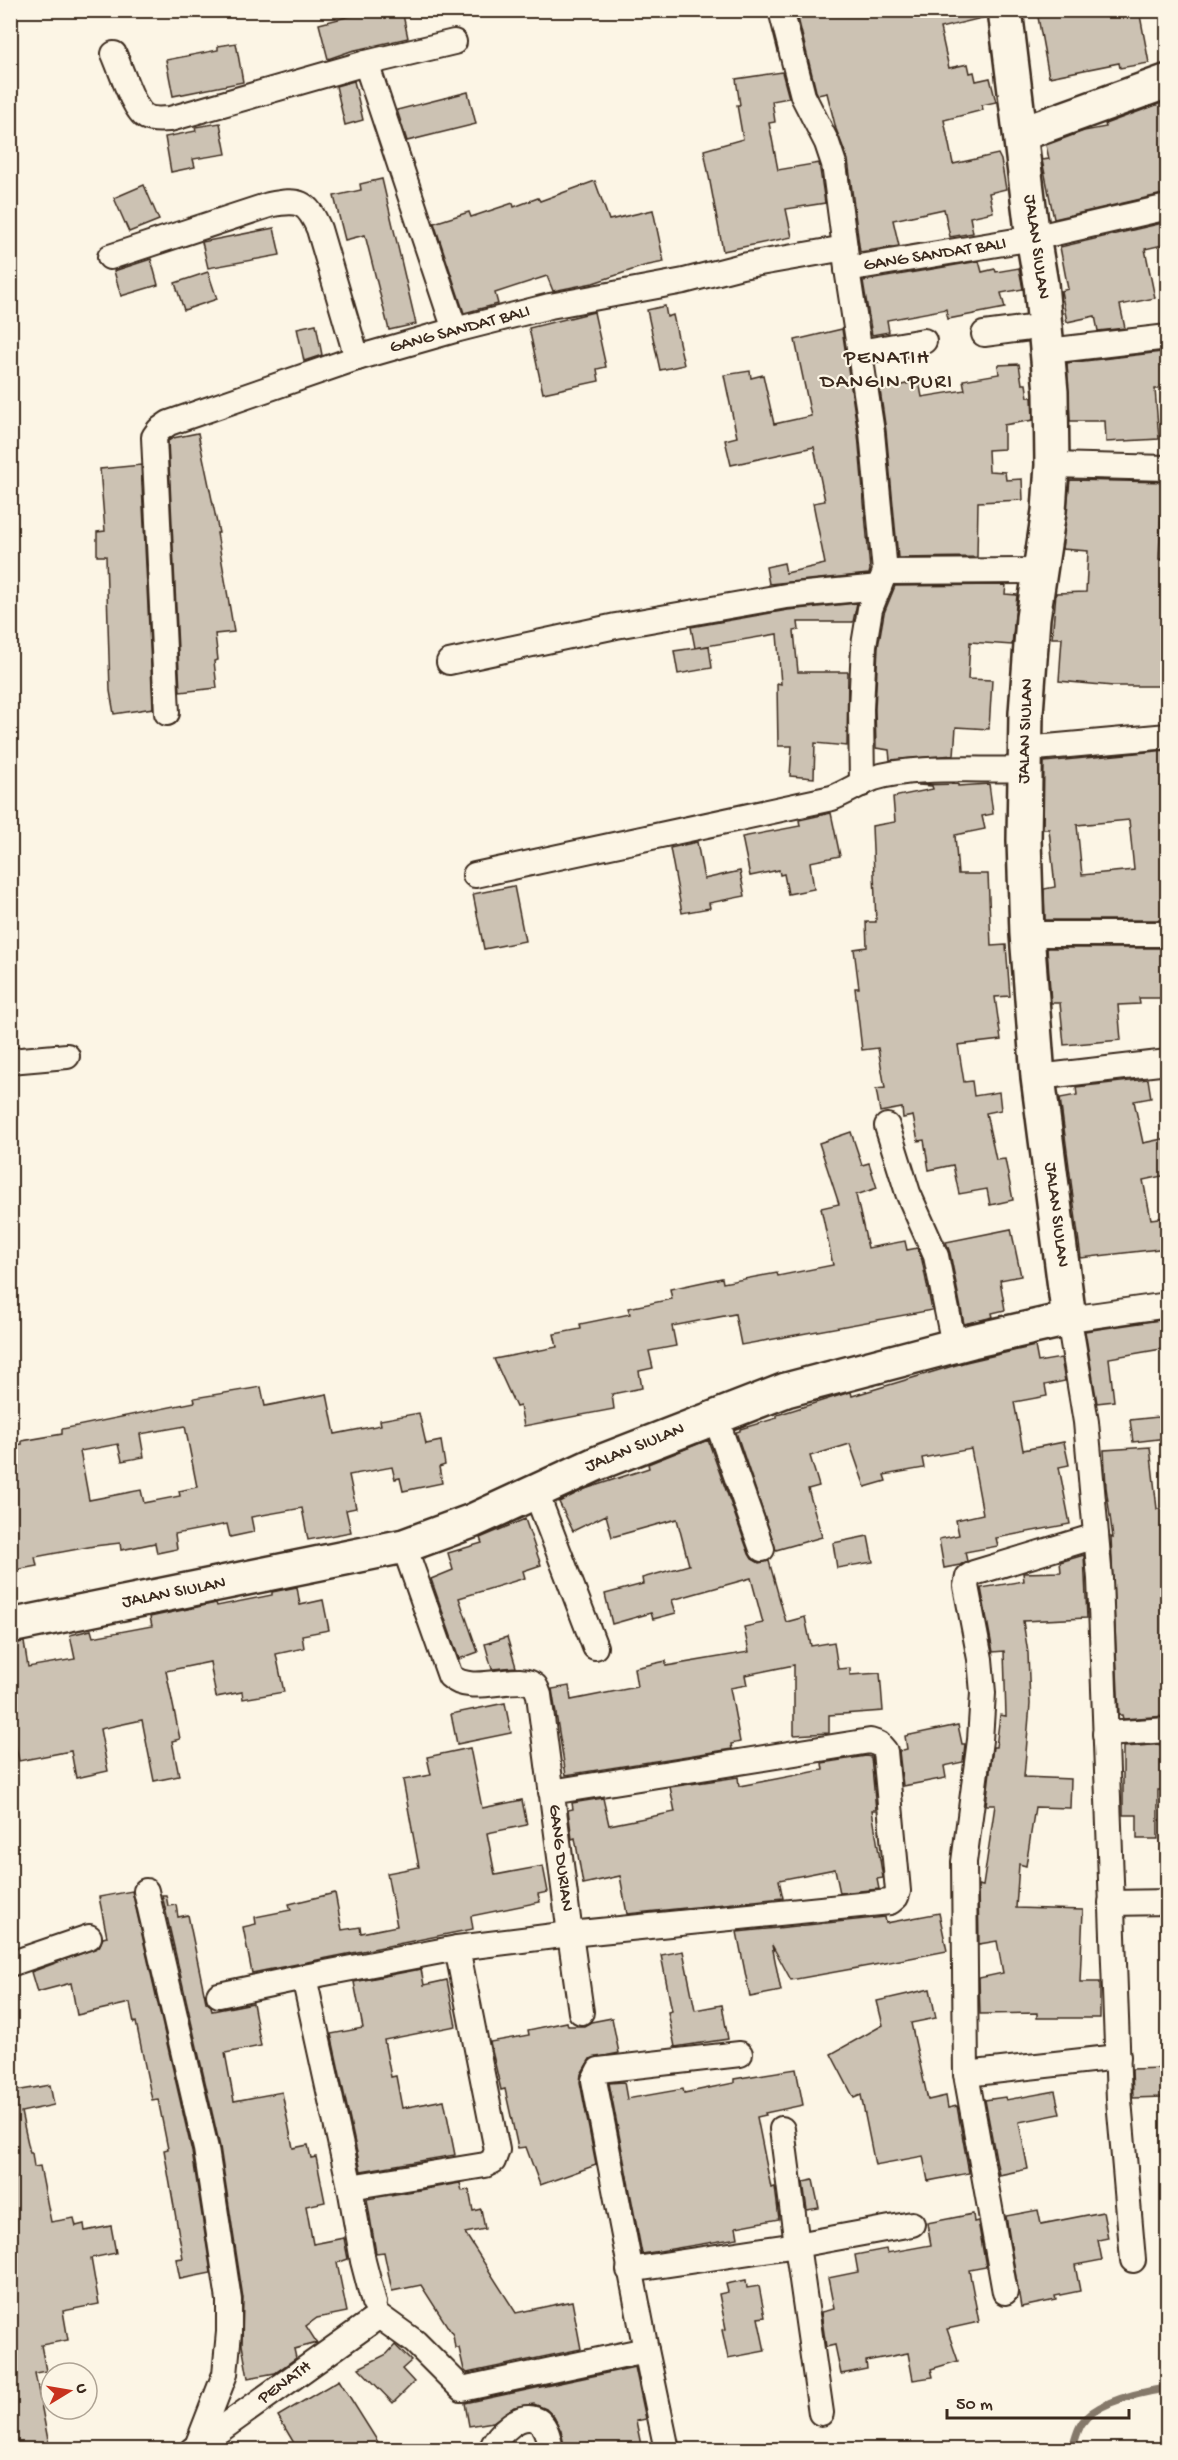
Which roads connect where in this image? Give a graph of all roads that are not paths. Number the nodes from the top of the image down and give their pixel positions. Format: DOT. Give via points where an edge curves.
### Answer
graph roads {
  1 [pos="781,10"];
  2 [pos="1005,10"];
  3 [pos="454,42"];
  4 [pos="114,54"];
  5 [pos="366,63"];
  6 [pos="1167,81"];
  7 [pos="1021,134"];
  8 [pos="1167,207"];
  9 [pos="1033,238"];
  10 [pos="110,257"];
  11 [pos="846,259"];
  12 [pos="455,330"];
  13 [pos="984,334"];
  14 [pos="1167,337"];
  15 [pos="1047,338"];
  16 [pos="924,341"];
  17 [pos="859,352"];
  18 [pos="357,358"];
  19 [pos="1052,465"];
  20 [pos="1167,468"];
  21 [pos="1040,571"];
  22 [pos="882,579"];
  23 [pos="449,662"];
  24 [pos="167,713"];
  25 [pos="1167,736"];
  26 [pos="1025,759"];
  27 [pos="862,784"];
  28 [pos="475,874"];
  29 [pos="1027,934"];
  30 [pos="1167,934"];
  31 [pos="67,1056"];
  32 [pos="10,1061"];
  33 [pos="1167,1062"];
  34 [pos="1038,1077"];
  35 [pos="887,1126"];
  36 [pos="1167,1305"];
  37 [pos="1069,1319"];
  38 [pos="954,1345"];
  39 [pos="715,1416"];
  40 [pos="535,1490"];
  41 [pos="1096,1536"];
  42 [pos="404,1546"];
  43 [pos="762,1549"];
  44 [pos="10,1626"];
  45 [pos="595,1647"];
  46 [pos="1167,1730"];
  47 [pos="1105,1734"];
  48 [pos="551,1792"];
  49 [pos="146,1891"];
  50 [pos="1167,1902"];
  51 [pos="1111,1903"];
  52 [pos="570,1934"];
  53 [pos="89,1937"];
  54 [pos="457,1948"];
  55 [pos="10,1964"];
  56 [pos="304,1977"];
  57 [pos="219,1995"];
  58 [pos="581,2012"];
  59 [pos="740,2054"];
  60 [pos="1118,2057"];
  61 [pos="966,2074"];
  62 [pos="782,2128"];
  63 [pos="350,2187"];
  64 [pos="912,2224"];
  65 [pos="797,2245"];
  66 [pos="1133,2259"];
  67 [pos="630,2270"];
  68 [pos="1005,2292"];
  69 [pos="377,2310"];
  70 [pos="646,2350"];
  71 [pos="821,2413"];
  72 [pos="194,2448"];
  73 [pos="491,2450"];
  74 [pos="551,2450"];
  75 [pos="667,2450"];
  1 -- 11 [label="street" via="803,96 834,164"];
  2 -- 7 [label="street, JALAN SIULAN"];
  3 -- 5 [label="street"];
  4 -- 5 [label="street" via="144,117 155,120"];
  5 -- 12 [label="street"];
  6 -- 7 [label="street"];
  7 -- 9 [label="street, JALAN SIULAN"];
  8 -- 9 [label="street, GANG SANDAT BALI"];
  9 -- 11 [label="street, GANG SANDAT BALI"];
  9 -- 15 [label="street, JALAN SIULAN"];
  10 -- 18 [label="street" via="269,205 303,205 319,229"];
  11 -- 12 [label="street, GANG SANDAT BALI" via="742,266"];
  11 -- 17 [label="street"];
  12 -- 18 [label="street, GANG SANDAT BALI"];
  13 -- 15 [label="street"];
  14 -- 15 [label="street"];
  15 -- 19 [label="street, JALAN SIULAN"];
  16 -- 17 [label="street"];
  17 -- 22 [label="street" via="872,432"];
  18 -- 24 [label="street, GANG SANDAT BALI" via="169,423 154,437"];
  19 -- 20 [label="street"];
  19 -- 21 [label="street, JALAN SIULAN"];
  21 -- 22 [label="street"];
  21 -- 26 [label="street, JALAN SIULAN" via="1028,670"];
  22 -- 23 [label="street" via="616,626"];
  22 -- 27 [label="street" via="870,609 864,645"];
  25 -- 26 [label="street"];
  26 -- 27 [label="street" via="893,774"];
  26 -- 29 [label="street, JALAN SIULAN"];
  27 -- 28 [label="street" via="832,798"];
  29 -- 30 [label="street"];
  29 -- 34 [label="street, JALAN SIULAN"];
  31 -- 32 [label="street"];
  33 -- 34 [label="street"];
  34 -- 37 [label="street, JALAN SIULAN"];
  35 -- 38 [label="street" via="908,1193 936,1256"];
  36 -- 37 [label="street"];
  37 -- 38 [label="street, JALAN SIULAN"];
  37 -- 41 [label="street" via="1086,1422"];
  38 -- 39 [label="street, JALAN SIULAN" via="786,1390"];
  39 -- 40 [label="street, JALAN SIULAN"];
  39 -- 43 [label="street"];
  40 -- 42 [label="street, JALAN SIULAN" via="472,1521"];
  40 -- 45 [label="street"];
  41 -- 47 [label="street"];
  41 -- 61 [label="street" via="968,1577 966,1586 980,1659 982,1694 964,1862"];
  42 -- 44 [label="street, JALAN SIULAN"];
  42 -- 48 [label="street, GANG DURIAN" via="450,1676 467,1685 525,1682 534,1686 539,1695"];
  46 -- 47 [label="street"];
  47 -- 51 [label="street"];
  48 -- 52 [label="street, GANG DURIAN"];
  48 -- 52 [label="street, GANG DURIAN" via="870,1741 885,1751 898,1891 890,1902"];
  49 -- 72 [label="street" via="206,2149 229,2300 225,2374"];
  50 -- 51 [label="street"];
  51 -- 60 [label="street"];
  52 -- 54 [label="street"];
  52 -- 58 [label="street"];
  53 -- 55 [label="street"];
  54 -- 56 [label="street"];
  54 -- 63 [label="street" via="496,2156 485,2165"];
  56 -- 57 [label="street"];
  56 -- 63 [label="street"];
  59 -- 67 [label="street" via="599,2070 595,2074"];
  60 -- 61 [label="street"];
  60 -- 66 [label="street"];
  61 -- 68 [label="street"];
  62 -- 65 [label="street"];
  63 -- 69 [label="street"];
  64 -- 65 [label="street"];
  65 -- 67 [label="street"];
  65 -- 71 [label="street"];
  67 -- 70 [label="street"];
  69 -- 70 [label="street" via="462,2389"];
  69 -- 72 [label="street, PENATH"];
  70 -- 75 [label="street"];
  73 -- 74 [label="street" via="502,2431 531,2419 545,2427"];
}
